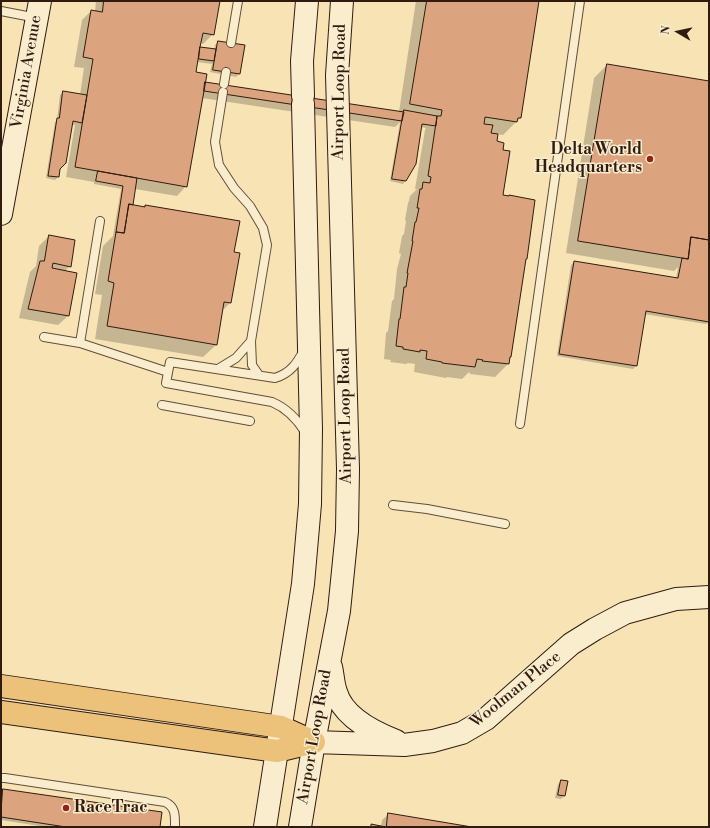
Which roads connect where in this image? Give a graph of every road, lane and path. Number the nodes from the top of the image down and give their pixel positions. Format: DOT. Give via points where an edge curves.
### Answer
graph roads {
  1 [pos="238,1"];
  2 [pos="307,1"];
  3 [pos="342,1"];
  4 [pos="580,1"];
  5 [pos="39,9"];
  6 [pos="1,11"];
  7 [pos="231,43"];
  8 [pos="226,72"];
  9 [pos="2,206"];
  10 [pos="100,221"];
  11 [pos="308,335"];
  12 [pos="44,337"];
  13 [pos="251,340"];
  14 [pos="80,343"];
  15 [pos="218,369"];
  16 [pos="168,372"];
  17 [pos="258,375"];
  18 [pos="162,405"];
  19 [pos="250,421"];
  20 [pos="520,424"];
  21 [pos="311,446"];
  22 [pos="392,505"];
  23 [pos="505,524"];
  24 [pos="709,597"];
  25 [pos="330,659"];
  26 [pos="1,686"];
  27 [pos="1,712"];
  28 [pos="281,727"];
  29 [pos="314,742"];
  30 [pos="404,745"];
  31 [pos="277,751"];
  32 [pos="1,778"];
  33 [pos="175,827"];
  34 [pos="265,827"];
  35 [pos="300,827"];
  1 -- 7 [label="lane"];
  2 -- 11 [label="main road" via="302,60"];
  3 -- 25 [label="main road, Airport Loop Road" via="337,76 348,469 347,531 339,611"];
  4 -- 20 [label="lane"];
  5 -- 6 [label="lane"];
  5 -- 9 [label="main road, Virginia Avenue"];
  8 -- 13 [label="lane" via="215,142 218,165 250,206 263,228 267,245"];
  10 -- 14 [label="lane"];
  11 -- 17 [label="lane" via="298,360 284,375 276,378"];
  11 -- 21 [label="main road"];
  12 -- 14 [label="lane"];
  13 -- 15 [label="lane" via="236,358"];
  13 -- 17 [label="lane" via="252,365"];
  14 -- 16 [label="lane"];
  15 -- 16 [label="lane" via="170,362"];
  15 -- 17 [label="lane"];
  16 -- 21 [label="lane" via="166,383 272,402 281,406 300,425"];
  18 -- 19 [label="lane"];
  21 -- 28 [label="main road" via="310,504 303,584"];
  22 -- 23 [label="lane"];
  24 -- 30 [label="main road, Woolman Place" via="676,599 625,613 571,644 486,719 462,733"];
  25 -- 29 [label="main road, Airport Loop Road"];
  25 -- 30 [label="main road" via="336,692 342,705 359,722"];
  26 -- 28 [label="highway"];
  27 -- 31 [label="highway"];
  28 -- 29 [label="highway"];
  28 -- 31 [label="main road"];
  29 -- 30 [label="main road, Woolman Place"];
  29 -- 31 [label="highway"];
  29 -- 35 [label="main road, Airport Loop Road"];
  31 -- 34 [label="main road"];
  32 -- 33 [label="lane" via="165,802 174,809"];
}
